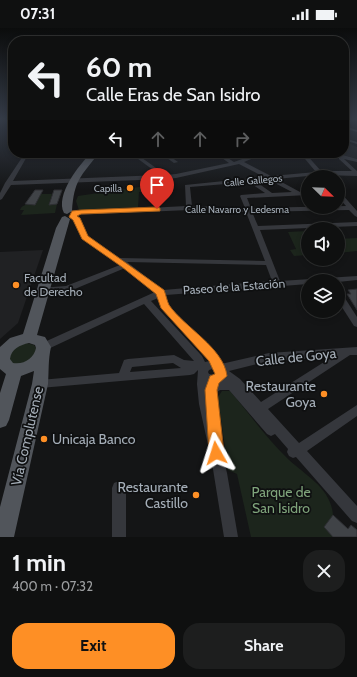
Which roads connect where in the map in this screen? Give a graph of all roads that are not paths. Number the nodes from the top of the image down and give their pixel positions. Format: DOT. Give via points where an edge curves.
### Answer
graph roads {
  1 [pos="24,158"];
  2 [pos="91,158"];
  3 [pos="139,158"];
  4 [pos="170,158"];
  5 [pos="224,158"];
  6 [pos="251,158"];
  7 [pos="306,158"];
  8 [pos="341,158"];
  9 [pos="347,158"];
  10 [pos="357,161"];
  11 [pos="176,162"];
  12 [pos="240,162"];
  13 [pos="233,164"];
  14 [pos="317,170"];
  15 [pos="357,173"];
  16 [pos="345,174"];
  17 [pos="180,176"];
  18 [pos="301,176"];
  19 [pos="166,177"];
  20 [pos="271,178"];
  21 [pos="73,180"];
  22 [pos="250,180"];
  23 [pos="8,183"];
  24 [pos="187,186"];
  25 [pos="299,194"];
  26 [pos="271,195"];
  27 [pos="0,198"];
  28 [pos="345,201"];
  29 [pos="357,203"];
  30 [pos="350,206"];
  31 [pos="189,208"];
  32 [pos="248,210"];
  33 [pos="70,215"];
  34 [pos="357,215"];
  35 [pos="357,224"];
  36 [pos="255,228"];
  37 [pos="118,260"];
  38 [pos="269,263"];
  39 [pos="126,265"];
  40 [pos="357,278"];
  41 [pos="345,279"];
  42 [pos="301,282"];
  43 [pos="277,284"];
  44 [pos="43,290"];
  45 [pos="161,293"];
  46 [pos="145,300"];
  47 [pos="345,305"];
  48 [pos="357,324"];
  49 [pos="29,338"];
  50 [pos="5,348"];
  51 [pos="352,352"];
  52 [pos="42,353"];
  53 [pos="6,367"];
  54 [pos="200,367"];
  55 [pos="217,376"];
  56 [pos="40,384"];
  57 [pos="260,408"];
  58 [pos="357,410"];
  59 [pos="0,420"];
  60 [pos="214,443"];
  61 [pos="297,451"];
  62 [pos="119,488"];
  63 [pos="357,516"];
  64 [pos="3,537"];
  65 [pos="119,537"];
  66 [pos="231,537"];
  1 -- 23 [label="street"];
  2 -- 21 [label="main road"];
  3 -- 19 [label="street"];
  4 -- 11 [label="street"];
  5 -- 13 [label="street"];
  6 -- 12 [label="street"];
  7 -- 14 [label="street"];
  8 -- 15 [label="street"];
  9 -- 10 [label="street"];
  12 -- 13 [label="street"];
  12 -- 20 [label="street"];
  13 -- 17 [label="street"];
  15 -- 16 [label="street, Calle Gallegos"];
  17 -- 19 [label="street"];
  17 -- 24 [label="street"];
  18 -- 20 [label="street, Calle Gallegos"];
  19 -- 21 [label="street"];
  20 -- 22 [label="street, Calle Gallegos"];
  20 -- 25 [label="street"];
  21 -- 23 [label="street"];
  21 -- 33 [label="main road" via="69,189"];
  22 -- 24 [label="street, Calle Gallegos"];
  22 -- 26 [label="street"];
  23 -- 27 [label="street"];
  24 -- 31 [label="street"];
  25 -- 26 [label="street"];
  26 -- 32 [label="street" via="243,196"];
  28 -- 30 [label="street"];
  29 -- 30 [label="street, Calle Navarro y Ledesma"];
  30 -- 32 [label="street, Calle Navarro y Ledesma"];
  30 -- 34 [label="street"];
  31 -- 32 [label="street, Calle Navarro y Ledesma"];
  31 -- 33 [label="street, Calle Navarro y Ledesma"];
  32 -- 36 [label="street"];
  33 -- 37 [label="street" via="76,218 85,238"];
  33 -- 44 [label="main road"];
  35 -- 36 [label="street"];
  36 -- 38 [label="street"];
  37 -- 38 [label="street"];
  37 -- 39 [label="street"];
  38 -- 43 [label="street"];
  39 -- 44 [label="street" via="67,289"];
  39 -- 45 [label="street"];
  40 -- 41 [label="street"];
  42 -- 43 [label="street, Paseo de la Estación"];
  43 -- 45 [label="street, Paseo de la Estación"];
  44 -- 49 [label="main road"];
  45 -- 46 [label="street, Paseo de la Estación"];
  45 -- 55 [label="street" via="164,306 213,358"];
  46 -- 52 [label="street, Paseo de la Estación"];
  46 -- 54 [label="street"];
  47 -- 48 [label="street"];
  49 -- 50 [label="main road"];
  49 -- 52 [label="main road" via="40,341"];
  50 -- 53 [label="main road" via="2,356"];
  51 -- 55 [label="street, Calle de Goya" via="269,357"];
  51 -- 57 [label="street, Calle de Goya"];
  52 -- 53 [label="main road" via="29,367"];
  52 -- 56 [label="main road, Vía Complutense"];
  53 -- 59 [label="main road"];
  54 -- 55 [label="street, Calle de Goya" via="208,365"];
  54 -- 55 [label="street" via="206,378"];
  54 -- 56 [label="street" via="190,371"];
  54 -- 60 [label="street"];
  55 -- 57 [label="street" via="236,382"];
  55 -- 60 [label="street"];
  55 -- 61 [label="street" via="232,386 292,452"];
  56 -- 64 [label="main road, Vía Complutense"];
  57 -- 61 [label="street"];
  58 -- 61 [label="street"];
  60 -- 66 [label="street"];
  61 -- 63 [label="street"];
  62 -- 65 [label="street"];
}
